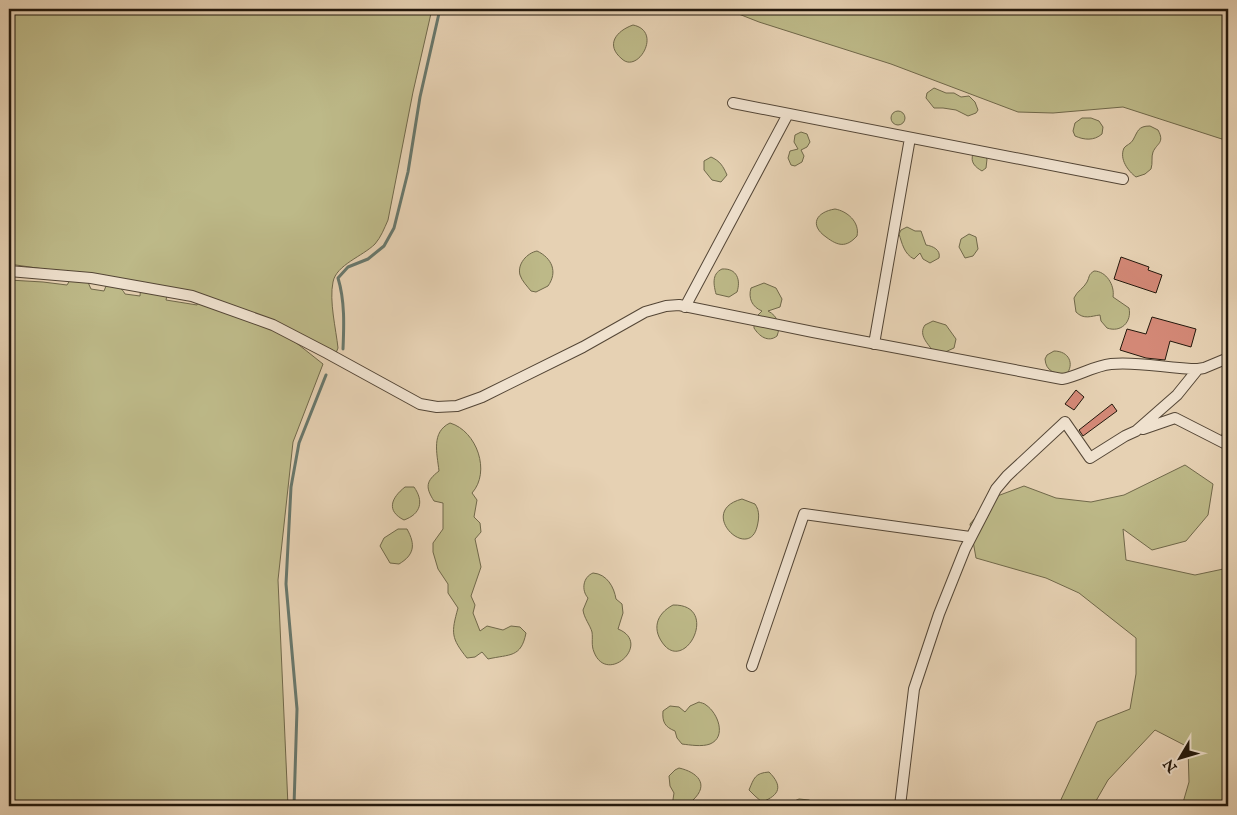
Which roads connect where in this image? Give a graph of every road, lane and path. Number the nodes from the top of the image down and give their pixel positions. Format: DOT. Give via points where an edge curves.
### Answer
graph roads {
  1 [pos="732,103"];
  2 [pos="788,114"];
  3 [pos="910,138"];
  4 [pos="1123,179"];
  5 [pos="9,271"];
  6 [pos="685,307"];
  7 [pos="874,344"];
  8 [pos="1228,358"];
  9 [pos="1198,370"];
  10 [pos="1136,431"];
  11 [pos="1227,441"];
  12 [pos="970,537"];
  13 [pos="752,666"];
  14 [pos="900,806"];
  1 -- 2 [label="lane"];
  2 -- 3 [label="lane"];
  2 -- 6 [label="lane"];
  3 -- 4 [label="lane"];
  3 -- 7 [label="lane"];
  5 -- 6 [label="lane" via="91,278 192,296 273,325 420,404 437,407 457,406 482,397 583,348 645,312 666,306"];
  6 -- 7 [label="lane"];
  7 -- 9 [label="lane" via="1062,379 1110,364"];
  8 -- 9 [label="lane"];
  9 -- 10 [label="lane" via="1172,400"];
  10 -- 11 [label="lane" via="1175,418"];
  10 -- 12 [label="lane" via="1090,458 1064,422 996,489"];
  12 -- 13 [label="lane" via="804,514"];
  12 -- 14 [label="lane" via="914,689"];
}
